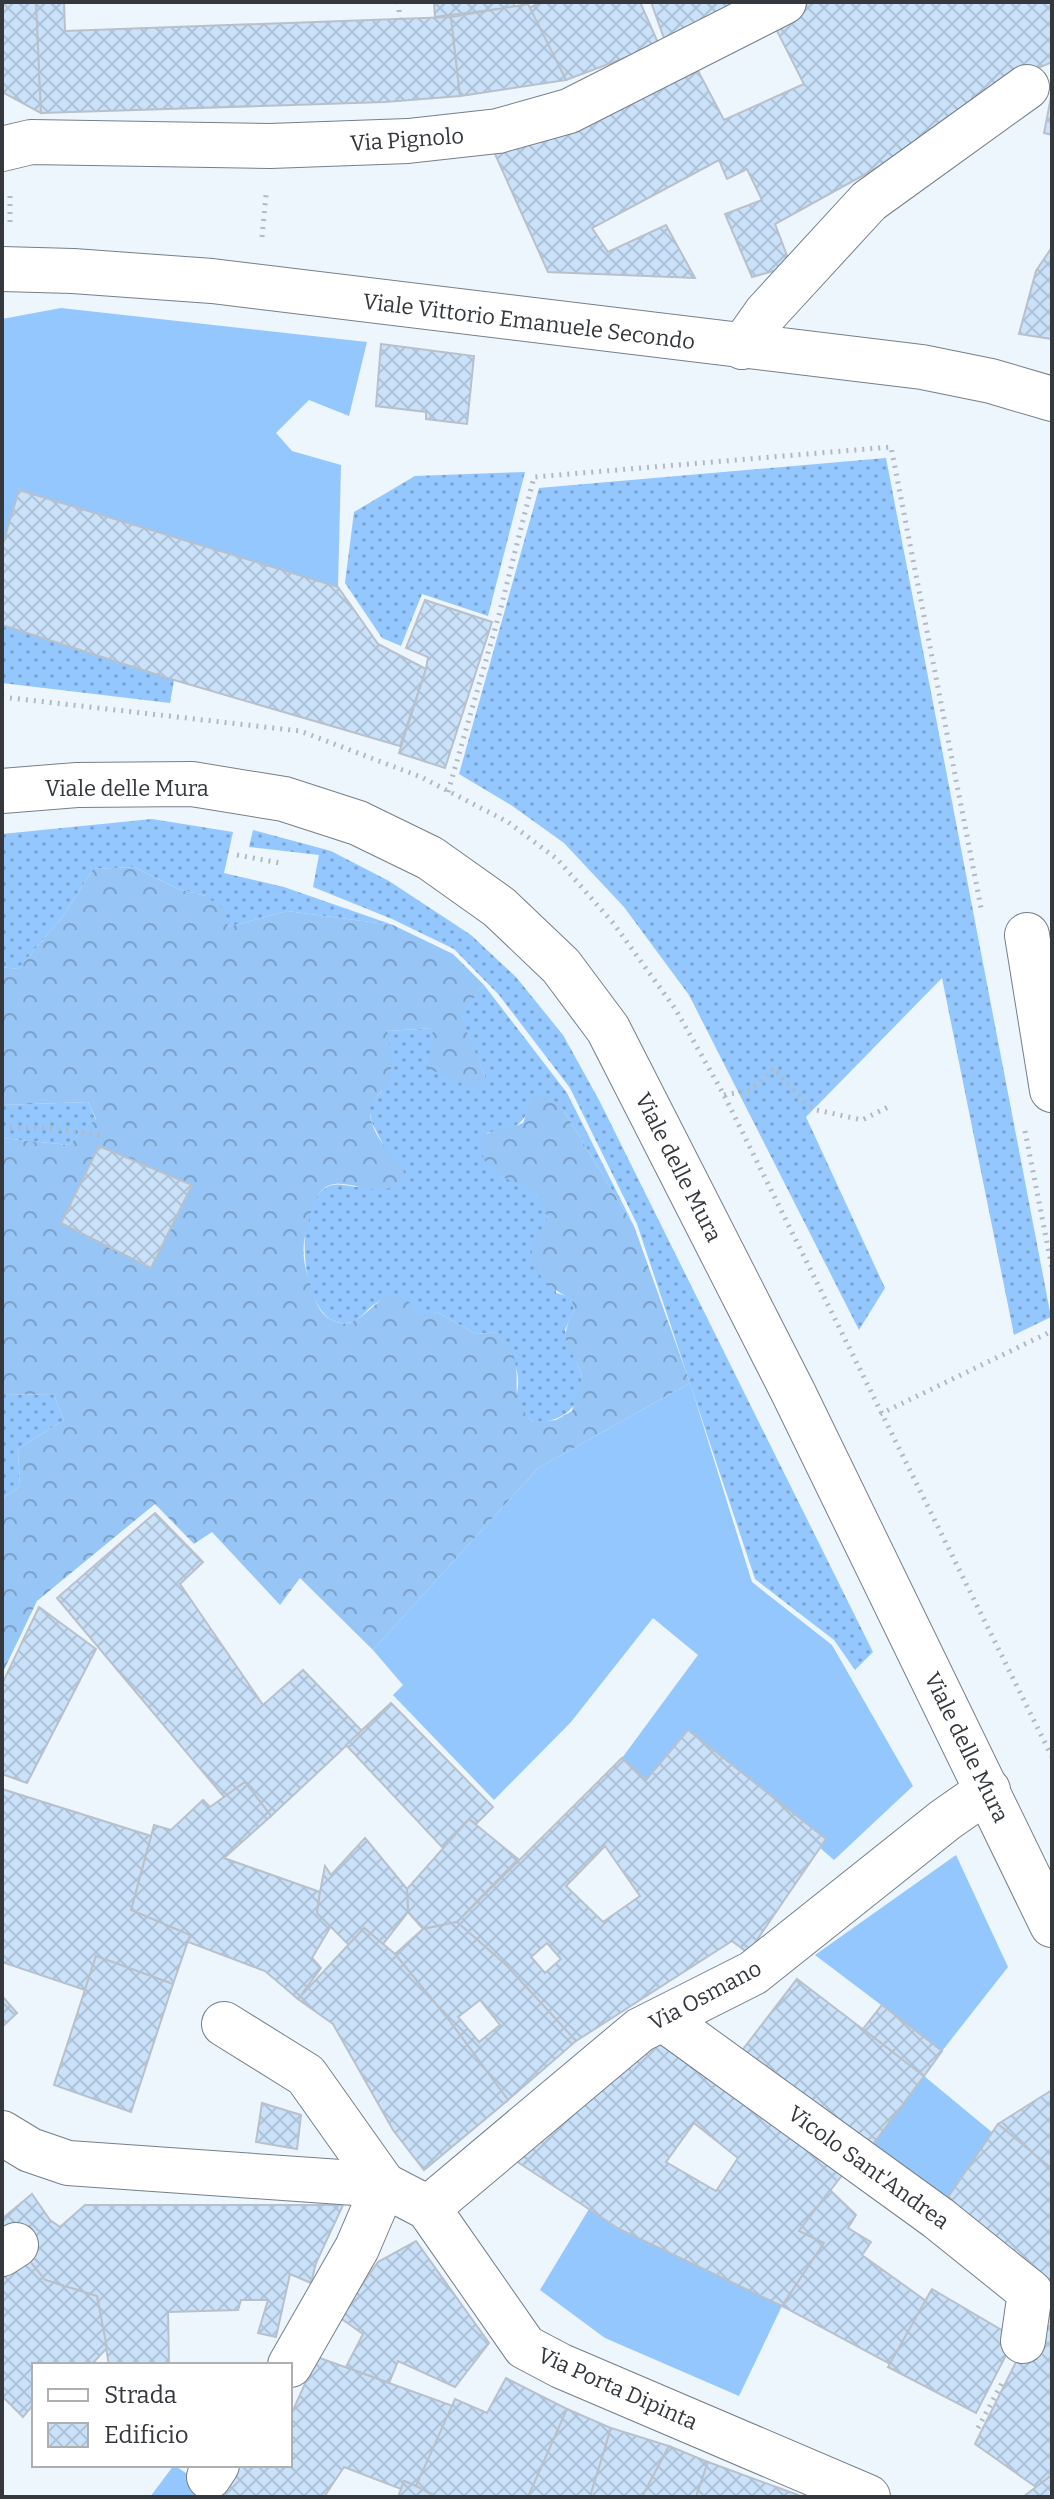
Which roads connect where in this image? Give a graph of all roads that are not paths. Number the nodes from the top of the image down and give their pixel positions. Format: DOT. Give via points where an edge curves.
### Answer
graph roads {
  1 [pos="784,2"];
  2 [pos="1027,87"];
  3 [pos="12,136"];
  4 [pos="2,269"];
  5 [pos="742,347"];
  6 [pos="1052,399"];
  7 [pos="2,791"];
  8 [pos="1006,931"];
  9 [pos="1052,1090"];
  10 [pos="988,1790"];
  11 [pos="1052,1925"];
  12 [pos="663,2019"];
  13 [pos="224,2024"];
  14 [pos="2,2133"];
  15 [pos="384,2185"];
  16 [pos="428,2208"];
  17 [pos="1023,2341"];
  18 [pos="291,2363"];
  19 [pos="868,2497"];
  1 -- 3 [label="street, Via Pignolo" via="569,111 498,131 408,141 270,146"];
  2 -- 5 [label="street" via="869,201 766,313"];
  4 -- 5 [label="street, Viale Vittorio Emanuele Secondo" via="212,281"];
  5 -- 6 [label="street, Viale Vittorio Emanuele Secondo" via="922,367"];
  7 -- 10 [label="street, Viale delle Mura" via="192,784 284,799 358,823 430,858 499,907 561,966 608,1029"];
  8 -- 9 [label="street"];
  10 -- 11 [label="street, Viale delle Mura"];
  10 -- 12 [label="street, Via Osmano" via="753,1973"];
  12 -- 16 [label="street, Via Osmano" via="640,2030"];
  12 -- 17 [label="street, Vicolo Sant'Andrea" via="926,2209 1030,2292"];
  13 -- 15 [label="street" via="306,2075"];
  14 -- 15 [label="street, Via Porta Dipinta" via="68,2163"];
  15 -- 16 [label="street, Via Porta Dipinta"];
  15 -- 18 [label="street" via="357,2248"];
  16 -- 19 [label="street, Via Porta Dipinta" via="525,2347"];
}
